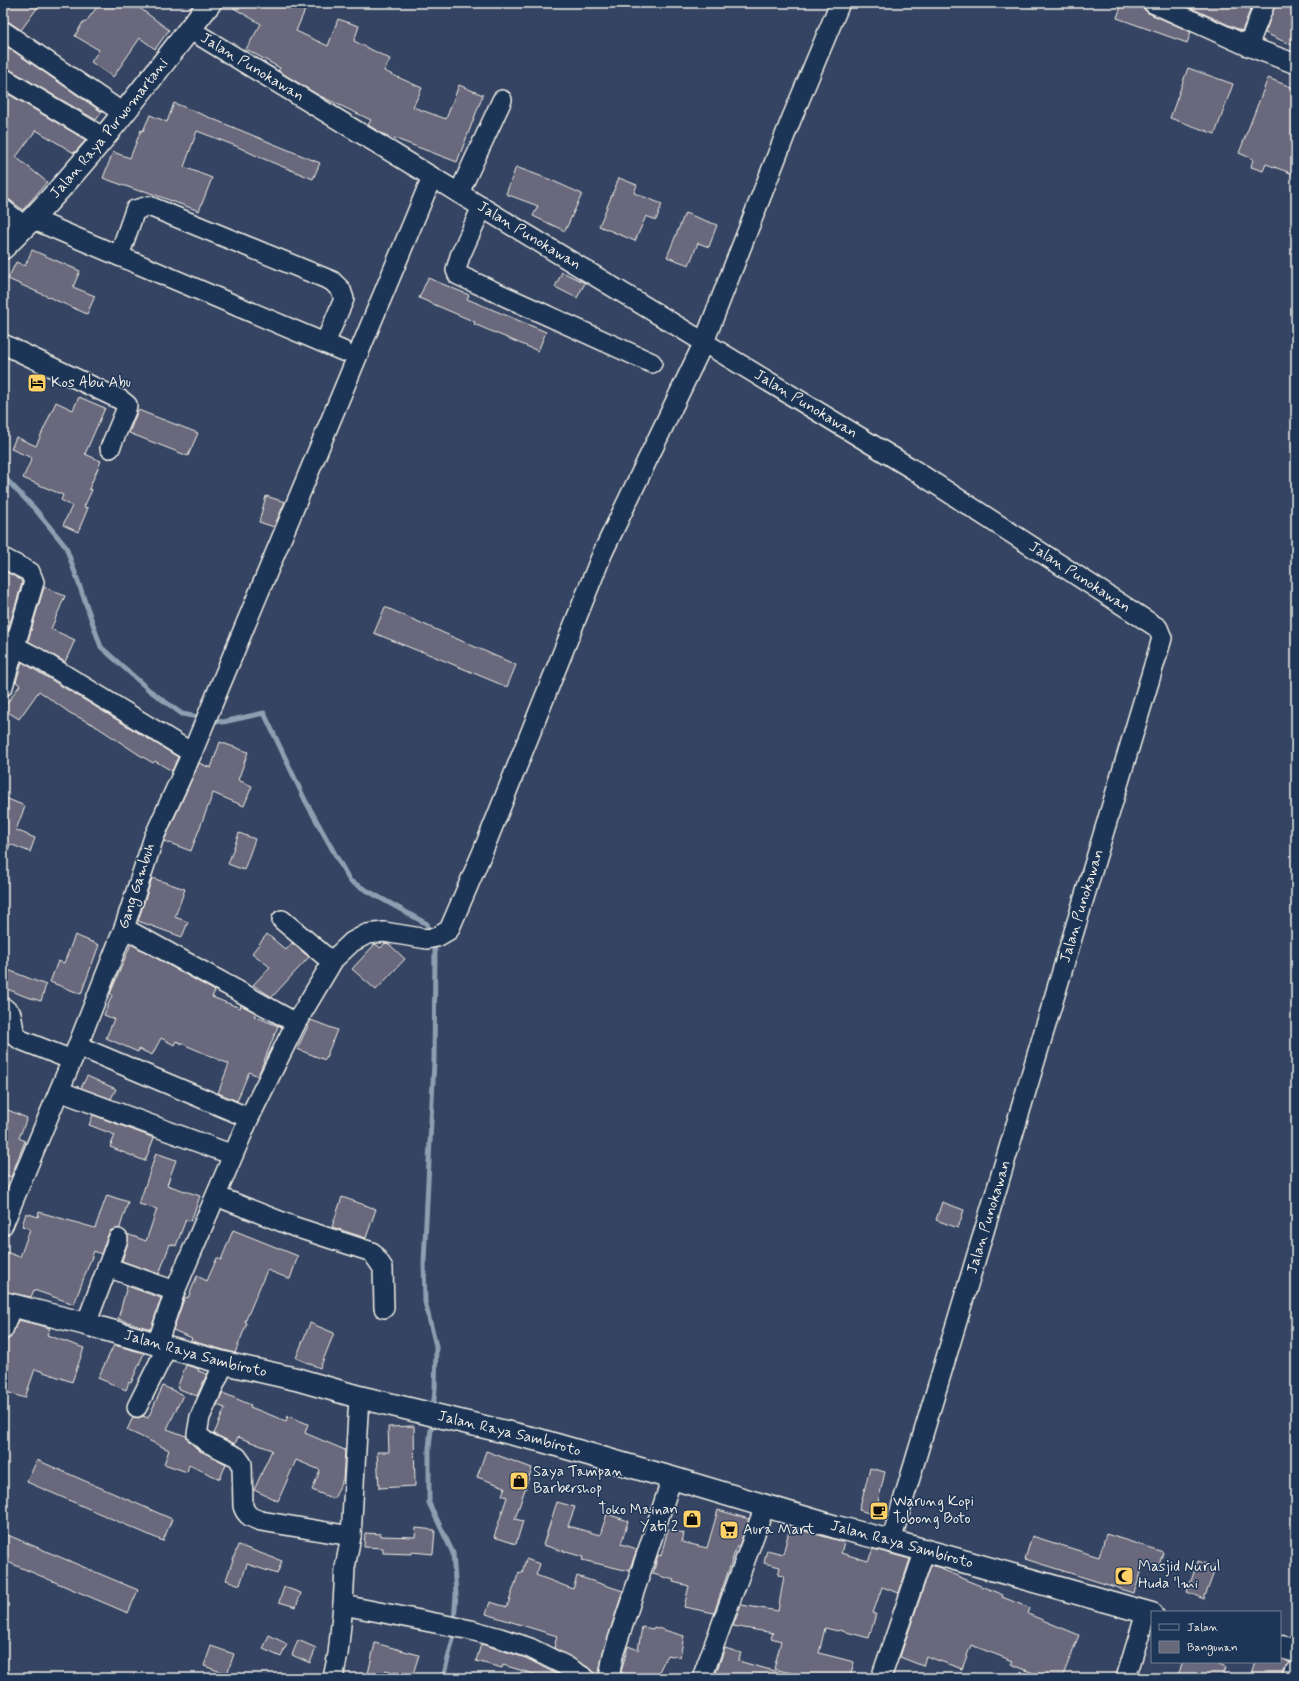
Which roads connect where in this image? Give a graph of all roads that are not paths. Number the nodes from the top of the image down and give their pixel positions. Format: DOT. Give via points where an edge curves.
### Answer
graph roads {
  1 [pos="210,3"];
  2 [pos="840,3"];
  3 [pos="1153,3"];
  4 [pos="1265,3"];
  5 [pos="189,29"];
  6 [pos="3,31"];
  7 [pos="1248,46"];
  8 [pos="1296,64"];
  9 [pos="3,78"];
  10 [pos="502,100"];
  11 [pos="123,113"];
  12 [pos="104,138"];
  13 [pos="432,177"];
  14 [pos="459,193"];
  15 [pos="482,207"];
  16 [pos="3,210"];
  17 [pos="29,223"];
  18 [pos="3,248"];
  19 [pos="119,256"];
  20 [pos="704,342"];
  21 [pos="325,343"];
  22 [pos="3,344"];
  23 [pos="342,351"];
  24 [pos="652,363"];
  25 [pos="110,448"];
  26 [pos="3,558"];
  27 [pos="9,643"];
  28 [pos="3,686"];
  29 [pos="192,753"];
  30 [pos="282,920"];
  31 [pos="124,928"];
  32 [pos="332,962"];
  33 [pos="3,1007"];
  34 [pos="296,1023"];
  35 [pos="75,1053"];
  36 [pos="59,1091"];
  37 [pos="249,1118"];
  38 [pos="233,1155"];
  39 [pos="216,1196"];
  40 [pos="3,1225"];
  41 [pos="118,1238"];
  42 [pos="107,1267"];
  43 [pos="175,1291"];
  44 [pos="7,1304"];
  45 [pos="384,1308"];
  46 [pos="86,1324"];
  47 [pos="3,1330"];
  48 [pos="162,1346"];
  49 [pos="224,1363"];
  50 [pos="359,1396"];
  51 [pos="137,1407"];
  52 [pos="672,1478"];
  53 [pos="765,1506"];
  54 [pos="351,1536"];
  55 [pos="891,1540"];
  56 [pos="925,1550"];
  57 [pos="343,1605"];
  58 [pos="1149,1613"];
  59 [pos="1281,1647"];
  60 [pos="1296,1651"];
  61 [pos="1296,1671"];
  62 [pos="333,1678"];
  63 [pos="586,1678"];
  64 [pos="609,1678"];
  65 [pos="702,1678"];
  66 [pos="881,1678"];
  67 [pos="1126,1678"];
  68 [pos="1293,1678"];
  1 -- 5 [label="street, Jalan Raya Purwomartani"];
  2 -- 20 [label="street"];
  3 -- 7 [label="street"];
  4 -- 7 [label="street"];
  5 -- 11 [label="street, Jalan Raya Purwomartani"];
  5 -- 13 [label="street, Jalan Punokawan"];
  6 -- 11 [label="street"];
  7 -- 8 [label="street"];
  9 -- 12 [label="street"];
  10 -- 14 [label="street"];
  11 -- 12 [label="street, Jalan Raya Purwomartani"];
  12 -- 17 [label="street, Jalan Raya Purwomartani"];
  13 -- 14 [label="street, Jalan Punokawan"];
  13 -- 29 [label="street, Gang Gambuh"];
  14 -- 15 [label="street, Jalan Punokawan"];
  15 -- 20 [label="street, Jalan Punokawan"];
  15 -- 24 [label="street" via="460,256 456,270 458,275"];
  16 -- 17 [label="street"];
  17 -- 18 [label="street, Jalan Raya Purwomartani"];
  17 -- 19 [label="street"];
  19 -- 21 [label="street"];
  19 -- 21 [label="street" via="135,210 149,206 332,281 341,290 344,299"];
  20 -- 32 [label="street" via="603,552 449,930 432,938 384,932 367,934 352,942"];
  20 -- 55 [label="street, Jalan Punokawan" via="908,466 1158,628 1161,633 1160,645"];
  21 -- 23 [label="street"];
  22 -- 25 [label="street" via="127,405"];
  26 -- 27 [label="street" via="30,572 34,582"];
  27 -- 28 [label="street"];
  27 -- 29 [label="street"];
  29 -- 31 [label="street, Gang Gambuh" via="154,837"];
  30 -- 32 [label="street"];
  31 -- 34 [label="street"];
  31 -- 35 [label="street, Gang Gambuh"];
  32 -- 34 [label="street"];
  33 -- 35 [label="street" via="11,1014 16,1036 21,1040"];
  34 -- 37 [label="street"];
  35 -- 36 [label="street, Gang Gambuh"];
  35 -- 37 [label="street"];
  36 -- 38 [label="street"];
  36 -- 40 [label="street, Gang Gambuh"];
  37 -- 38 [label="street"];
  38 -- 39 [label="street"];
  39 -- 43 [label="street"];
  39 -- 45 [label="street" via="295,1227 372,1252 382,1268"];
  41 -- 42 [label="street"];
  42 -- 43 [label="street"];
  42 -- 46 [label="street"];
  43 -- 48 [label="street"];
  44 -- 46 [label="street, Jalan Raya Sambiroto"];
  44 -- 47 [label="street"];
  46 -- 48 [label="street, Jalan Raya Sambiroto"];
  48 -- 49 [label="street, Jalan Raya Sambiroto"];
  48 -- 51 [label="street"];
  49 -- 50 [label="street, Jalan Raya Sambiroto"];
  49 -- 54 [label="street" via="200,1417 197,1434 206,1442 237,1457 242,1464 244,1511 250,1517 261,1521"];
  50 -- 52 [label="street, Jalan Raya Sambiroto" via="539,1440"];
  50 -- 54 [label="street"];
  52 -- 53 [label="street, Jalan Raya Sambiroto"];
  52 -- 64 [label="street" via="613,1655"];
  53 -- 55 [label="street, Jalan Raya Sambiroto"];
  53 -- 65 [label="street"];
  54 -- 57 [label="street" via="345,1568"];
  55 -- 56 [label="street, Jalan Raya Sambiroto"];
  56 -- 58 [label="street, Jalan Raya Sambiroto"];
  56 -- 66 [label="street"];
  57 -- 62 [label="street"];
  57 -- 63 [label="street" via="500,1638 530,1648"];
  58 -- 67 [label="street"];
  59 -- 60 [label="street"];
  61 -- 68 [label="street"];
}
